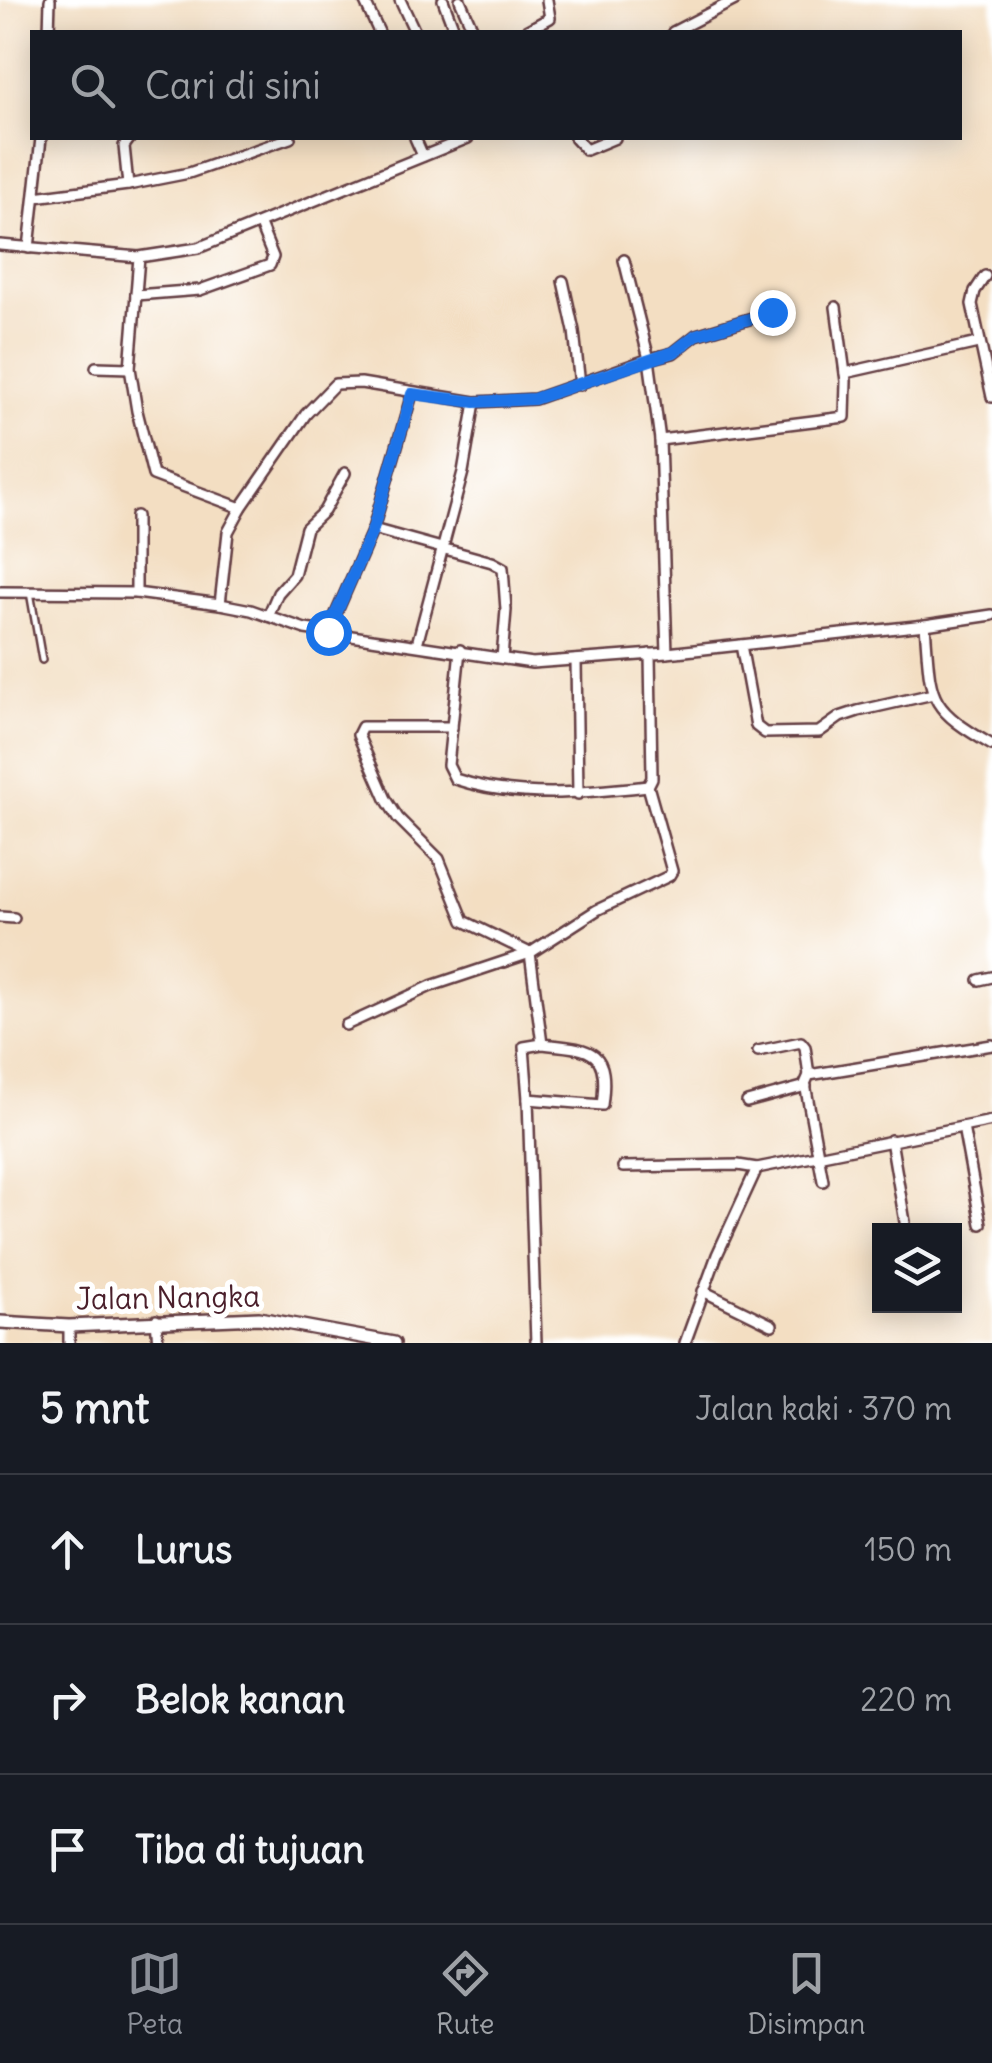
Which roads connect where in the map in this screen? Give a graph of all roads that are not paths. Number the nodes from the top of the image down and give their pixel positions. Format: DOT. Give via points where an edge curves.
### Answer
graph roads {
  1 [pos="50,0"];
  2 [pos="364,0"];
  3 [pos="400,0"];
  4 [pos="443,0"];
  5 [pos="460,0"];
  6 [pos="547,0"];
  7 [pos="735,0"];
  8 [pos="49,30"];
  9 [pos="378,30"];
  10 [pos="414,30"];
  11 [pos="455,30"];
  12 [pos="473,30"];
  13 [pos="529,30"];
  14 [pos="676,30"];
  15 [pos="41,140"];
  16 [pos="128,140"];
  17 [pos="284,140"];
  18 [pos="416,140"];
  19 [pos="463,140"];
  20 [pos="577,140"];
  21 [pos="610,140"];
  22 [pos="423,156"];
  23 [pos="128,186"];
  24 [pos="35,196"];
  25 [pos="260,225"];
  26 [pos="0,245"];
  27 [pos="29,248"];
  28 [pos="139,257"];
  29 [pos="624,260"];
  30 [pos="984,276"];
  31 [pos="563,281"];
  32 [pos="136,295"];
  33 [pos="836,307"];
  34 [pos="772,312"];
  35 [pos="978,343"];
  36 [pos="649,359"];
  37 [pos="96,367"];
  38 [pos="130,368"];
  39 [pos="844,373"];
  40 [pos="580,385"];
  41 [pos="412,394"];
  42 [pos="992,398"];
  43 [pos="475,402"];
  44 [pos="660,440"];
  45 [pos="346,474"];
  46 [pos="241,508"];
  47 [pos="136,516"];
  48 [pos="373,529"];
  49 [pos="442,549"];
  50 [pos="0,592"];
  51 [pos="30,592"];
  52 [pos="136,593"];
  53 [pos="220,604"];
  54 [pos="992,614"];
  55 [pos="268,616"];
  56 [pos="925,625"];
  57 [pos="328,632"];
  58 [pos="417,644"];
  59 [pos="741,645"];
  60 [pos="460,650"];
  61 [pos="667,653"];
  62 [pos="650,654"];
  63 [pos="502,658"];
  64 [pos="42,660"];
  65 [pos="576,660"];
  66 [pos="933,694"];
  67 [pos="452,728"];
  68 [pos="992,745"];
  69 [pos="648,786"];
  70 [pos="578,794"];
  71 [pos="0,917"];
  72 [pos="14,918"];
  73 [pos="530,954"];
  74 [pos="992,977"];
  75 [pos="980,980"];
  76 [pos="346,1025"];
  77 [pos="542,1044"];
  78 [pos="992,1045"];
  79 [pos="758,1051"];
  80 [pos="808,1081"];
  81 [pos="528,1100"];
  82 [pos="747,1102"];
  83 [pos="992,1121"];
  84 [pos="963,1126"];
  85 [pos="891,1140"];
  86 [pos="820,1154"];
  87 [pos="623,1168"];
  88 [pos="756,1168"];
  89 [pos="823,1181"];
  90 [pos="905,1222"];
  91 [pos="981,1224"];
  92 [pos="704,1291"];
  93 [pos="156,1320"];
  94 [pos="0,1322"];
  95 [pos="772,1325"];
  96 [pos="69,1326"];
  97 [pos="68,1343"];
  98 [pos="158,1343"];
  99 [pos="394,1343"];
  100 [pos="536,1343"];
  101 [pos="685,1343"];
  1 -- 8 [label="street"];
  2 -- 9 [label="street"];
  3 -- 10 [label="street"];
  4 -- 11 [label="street"];
  5 -- 12 [label="street"];
  6 -- 13 [label="street" via="550,18"];
  7 -- 14 [label="street"];
  15 -- 24 [label="street"];
  16 -- 23 [label="street"];
  17 -- 23 [label="street" via="190,173"];
  18 -- 22 [label="street"];
  19 -- 22 [label="street"];
  20 -- 21 [label="street" via="586,150"];
  22 -- 25 [label="street"];
  23 -- 24 [label="street"];
  24 -- 27 [label="street"];
  25 -- 28 [label="street" via="198,248"];
  25 -- 32 [label="street" via="270,265 200,290"];
  26 -- 27 [label="street"];
  27 -- 28 [label="street"];
  28 -- 32 [label="street"];
  29 -- 36 [label="street"];
  30 -- 35 [label="street" via="972,304"];
  31 -- 40 [label="street"];
  32 -- 38 [label="street"];
  33 -- 39 [label="street"];
  34 -- 36 [label="street" via="696,335 674,352"];
  35 -- 39 [label="street"];
  35 -- 42 [label="street"];
  36 -- 40 [label="street"];
  36 -- 44 [label="street"];
  37 -- 38 [label="street"];
  38 -- 46 [label="street" via="154,475"];
  39 -- 44 [label="street" via="847,407 841,419"];
  40 -- 43 [label="street" via="534,399"];
  41 -- 43 [label="street"];
  41 -- 46 [label="street" via="335,384"];
  41 -- 48 [label="street"];
  43 -- 49 [label="street"];
  44 -- 61 [label="street"];
  45 -- 55 [label="street" via="306,528 294,575"];
  46 -- 53 [label="street" via="228,532"];
  47 -- 52 [label="street"];
  48 -- 49 [label="street"];
  48 -- 57 [label="street"];
  49 -- 58 [label="street"];
  49 -- 63 [label="street" via="503,568"];
  50 -- 51 [label="street"];
  51 -- 52 [label="street"];
  51 -- 64 [label="lane"];
  52 -- 53 [label="street"];
  53 -- 55 [label="street"];
  54 -- 56 [label="street"];
  55 -- 57 [label="street"];
  56 -- 59 [label="street"];
  56 -- 66 [label="street"];
  57 -- 58 [label="street"];
  58 -- 60 [label="street"];
  59 -- 61 [label="street"];
  59 -- 66 [label="street" via="756,726 765,733 819,732 840,717"];
  60 -- 63 [label="street"];
  60 -- 67 [label="street"];
  61 -- 62 [label="street"];
  62 -- 65 [label="street"];
  62 -- 69 [label="street"];
  63 -- 65 [label="street"];
  65 -- 70 [label="street"];
  66 -- 68 [label="street" via="943,712"];
  67 -- 70 [label="street" via="448,765 456,779 516,792"];
  67 -- 73 [label="street" via="362,727 358,735 398,818 438,859 464,921"];
  69 -- 70 [label="street"];
  69 -- 73 [label="street" via="670,876 596,910"];
  71 -- 72 [label="street"];
  73 -- 76 [label="street" via="431,986"];
  73 -- 77 [label="street"];
  74 -- 75 [label="street"];
  77 -- 81 [label="street" via="524,1047"];
  77 -- 81 [label="street" via="596,1054 603,1102 599,1107"];
  78 -- 80 [label="street"];
  79 -- 80 [label="street" via="804,1043"];
  80 -- 82 [label="street"];
  80 -- 86 [label="street"];
  81 -- 100 [label="street"];
  83 -- 84 [label="street"];
  84 -- 85 [label="street"];
  84 -- 91 [label="street"];
  85 -- 86 [label="street"];
  85 -- 90 [label="street"];
  86 -- 88 [label="street"];
  86 -- 89 [label="street"];
  87 -- 88 [label="street"];
  88 -- 92 [label="street"];
  92 -- 95 [label="street"];
  92 -- 101 [label="street"];
  93 -- 96 [label="street, Jalan Nangka"];
  93 -- 98 [label="street"];
  93 -- 99 [label="street, Jalan Nangka" via="259,1318"];
  94 -- 96 [label="street, Jalan Nangka"];
  96 -- 97 [label="street"];
}
